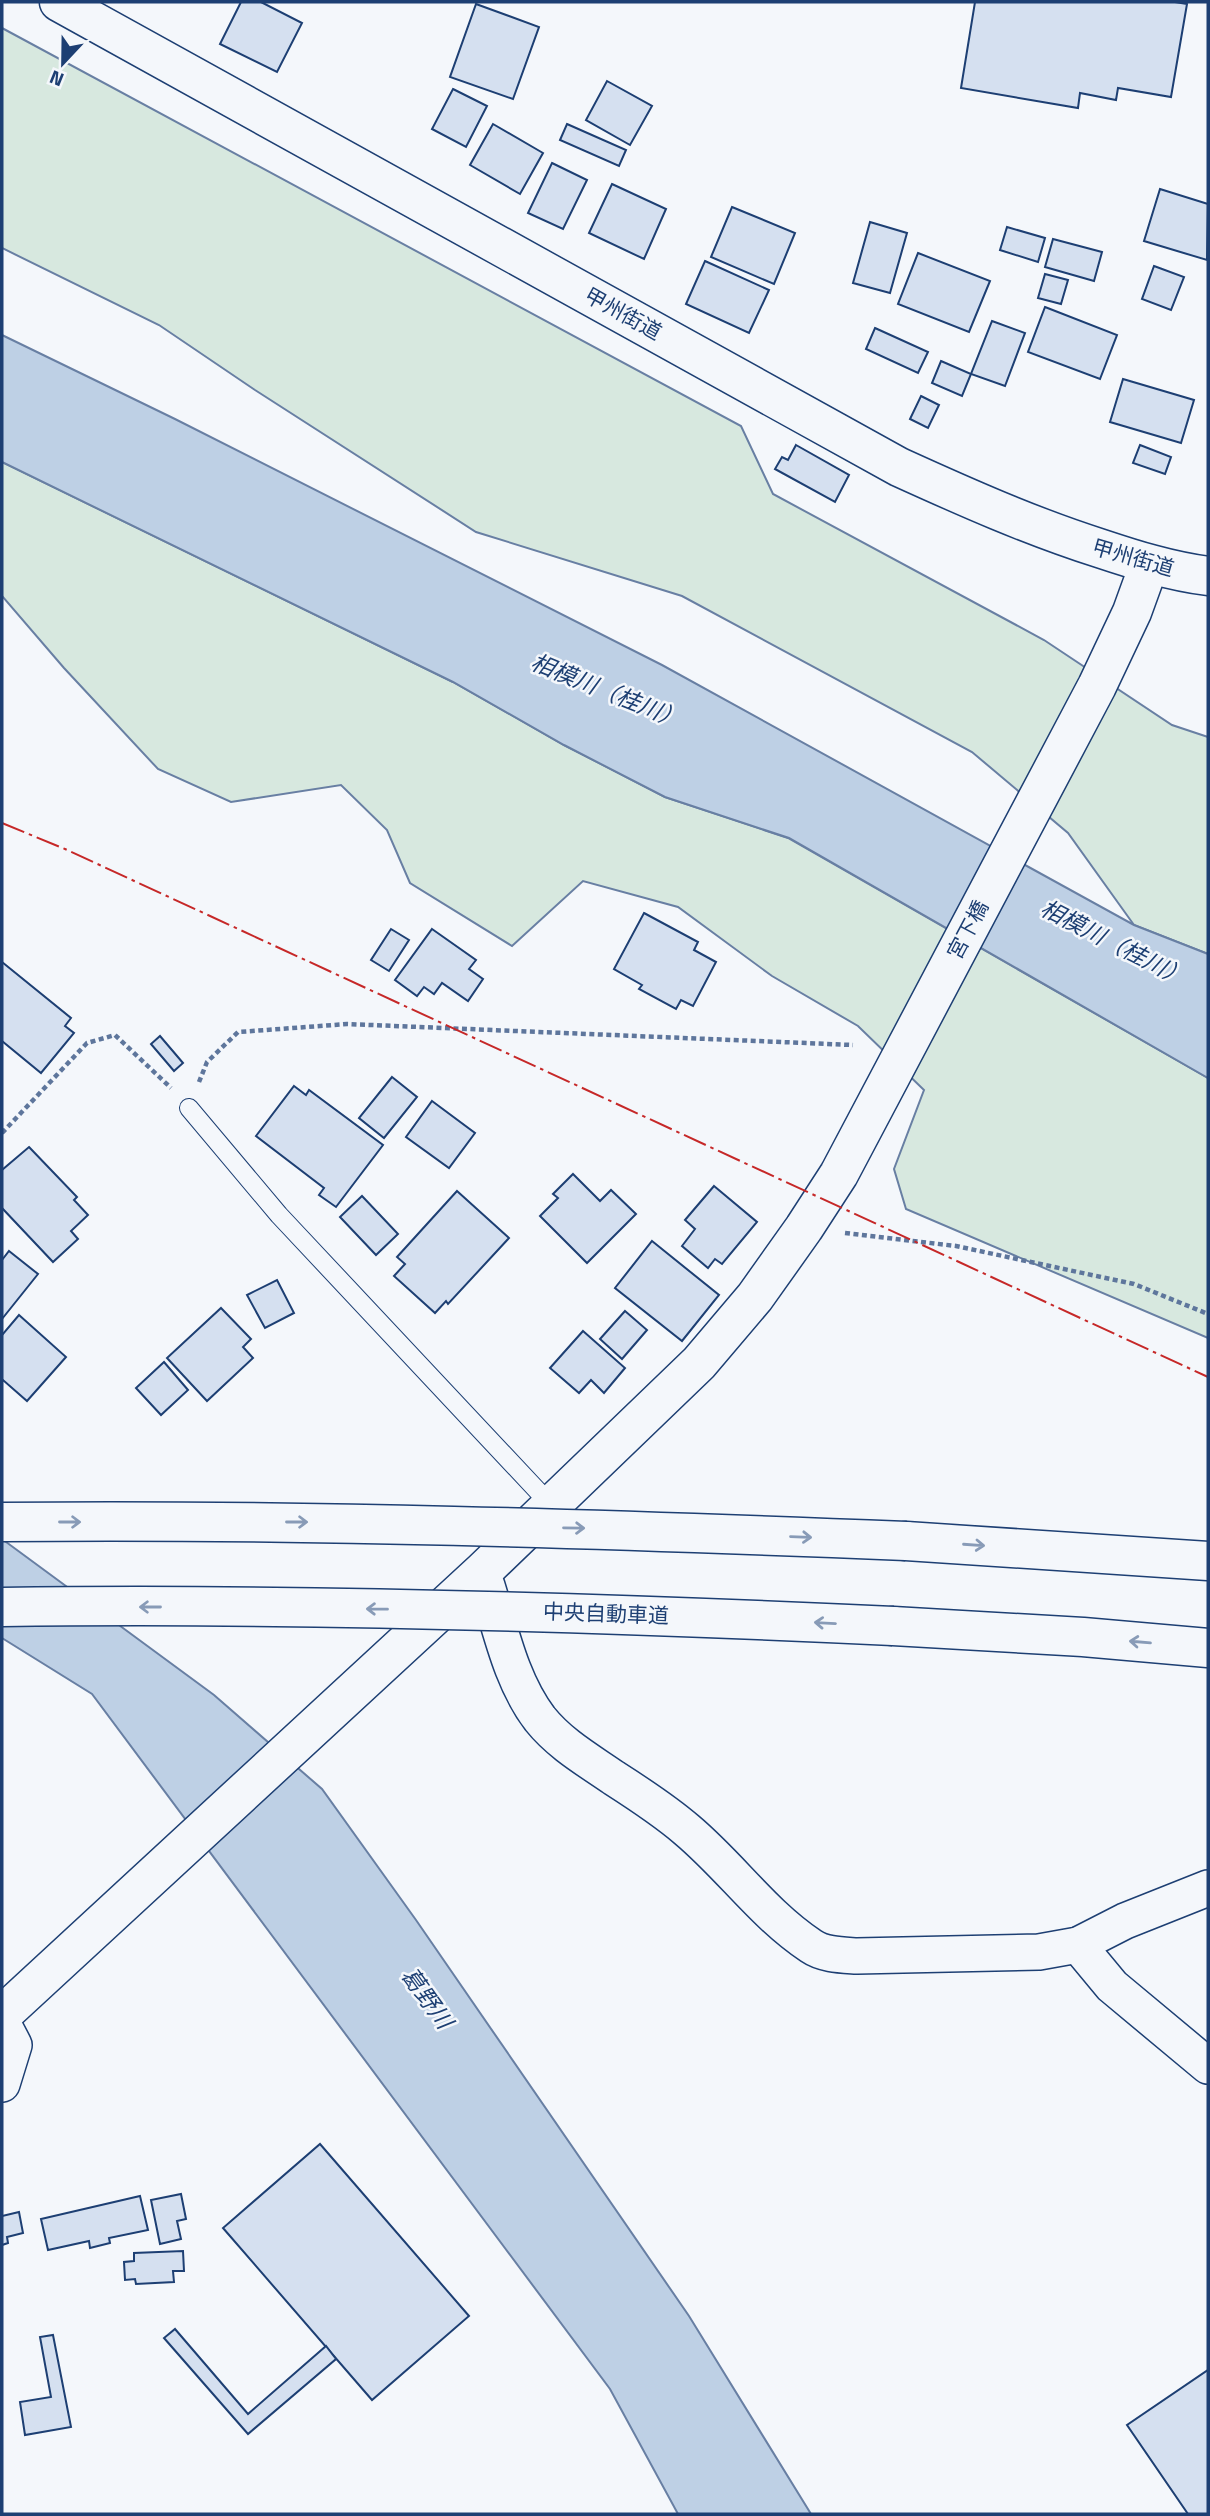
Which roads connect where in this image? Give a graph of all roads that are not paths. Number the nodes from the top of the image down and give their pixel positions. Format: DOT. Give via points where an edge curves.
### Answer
graph roads {
  1 [pos="59,2"];
  2 [pos="1149,565"];
  3 [pos="1208,576"];
  4 [pos="189,1108"];
  5 [pos="551,1504"];
  6 [pos="2,1522"];
  7 [pos="1208,1561"];
  8 [pos="482,1571"];
  9 [pos="2,1606"];
  10 [pos="1208,1648"];
  11 [pos="1208,1888"];
  12 [pos="1078,1945"];
  13 [pos="2,2015"];
  14 [pos="2,2022"];
  15 [pos="1208,2066"];
  16 [pos="2,2084"];
  1 -- 2 [label="main road, 甲州街道" via="900,467 1007,516"];
  2 -- 3 [label="main road, 甲州街道"];
  2 -- 5 [label="main road, 宮下橋" via="1097,686 839,1174 755,1297 699,1363"];
  4 -- 5 [label="lane" via="279,1215"];
  5 -- 8 [label="main road, 宮下橋"];
  6 -- 7 [label="main road, one-way, bridge" via="617,1529 905,1541"];
  8 -- 12 [label="street" via="522,1693 541,1720 571,1750 687,1830 746,1891 813,1948 857,1956 1040,1952"];
  8 -- 13 [label="main road, 宮下橋"];
  10 -- 9 [label="main road, 中央自動車道, one-way, bridge" via="893,1626 594,1613"];
  11 -- 12 [label="street"];
  12 -- 15 [label="street" via="1112,1986"];
  14 -- 16 [label="street" via="14,2045"];
}
